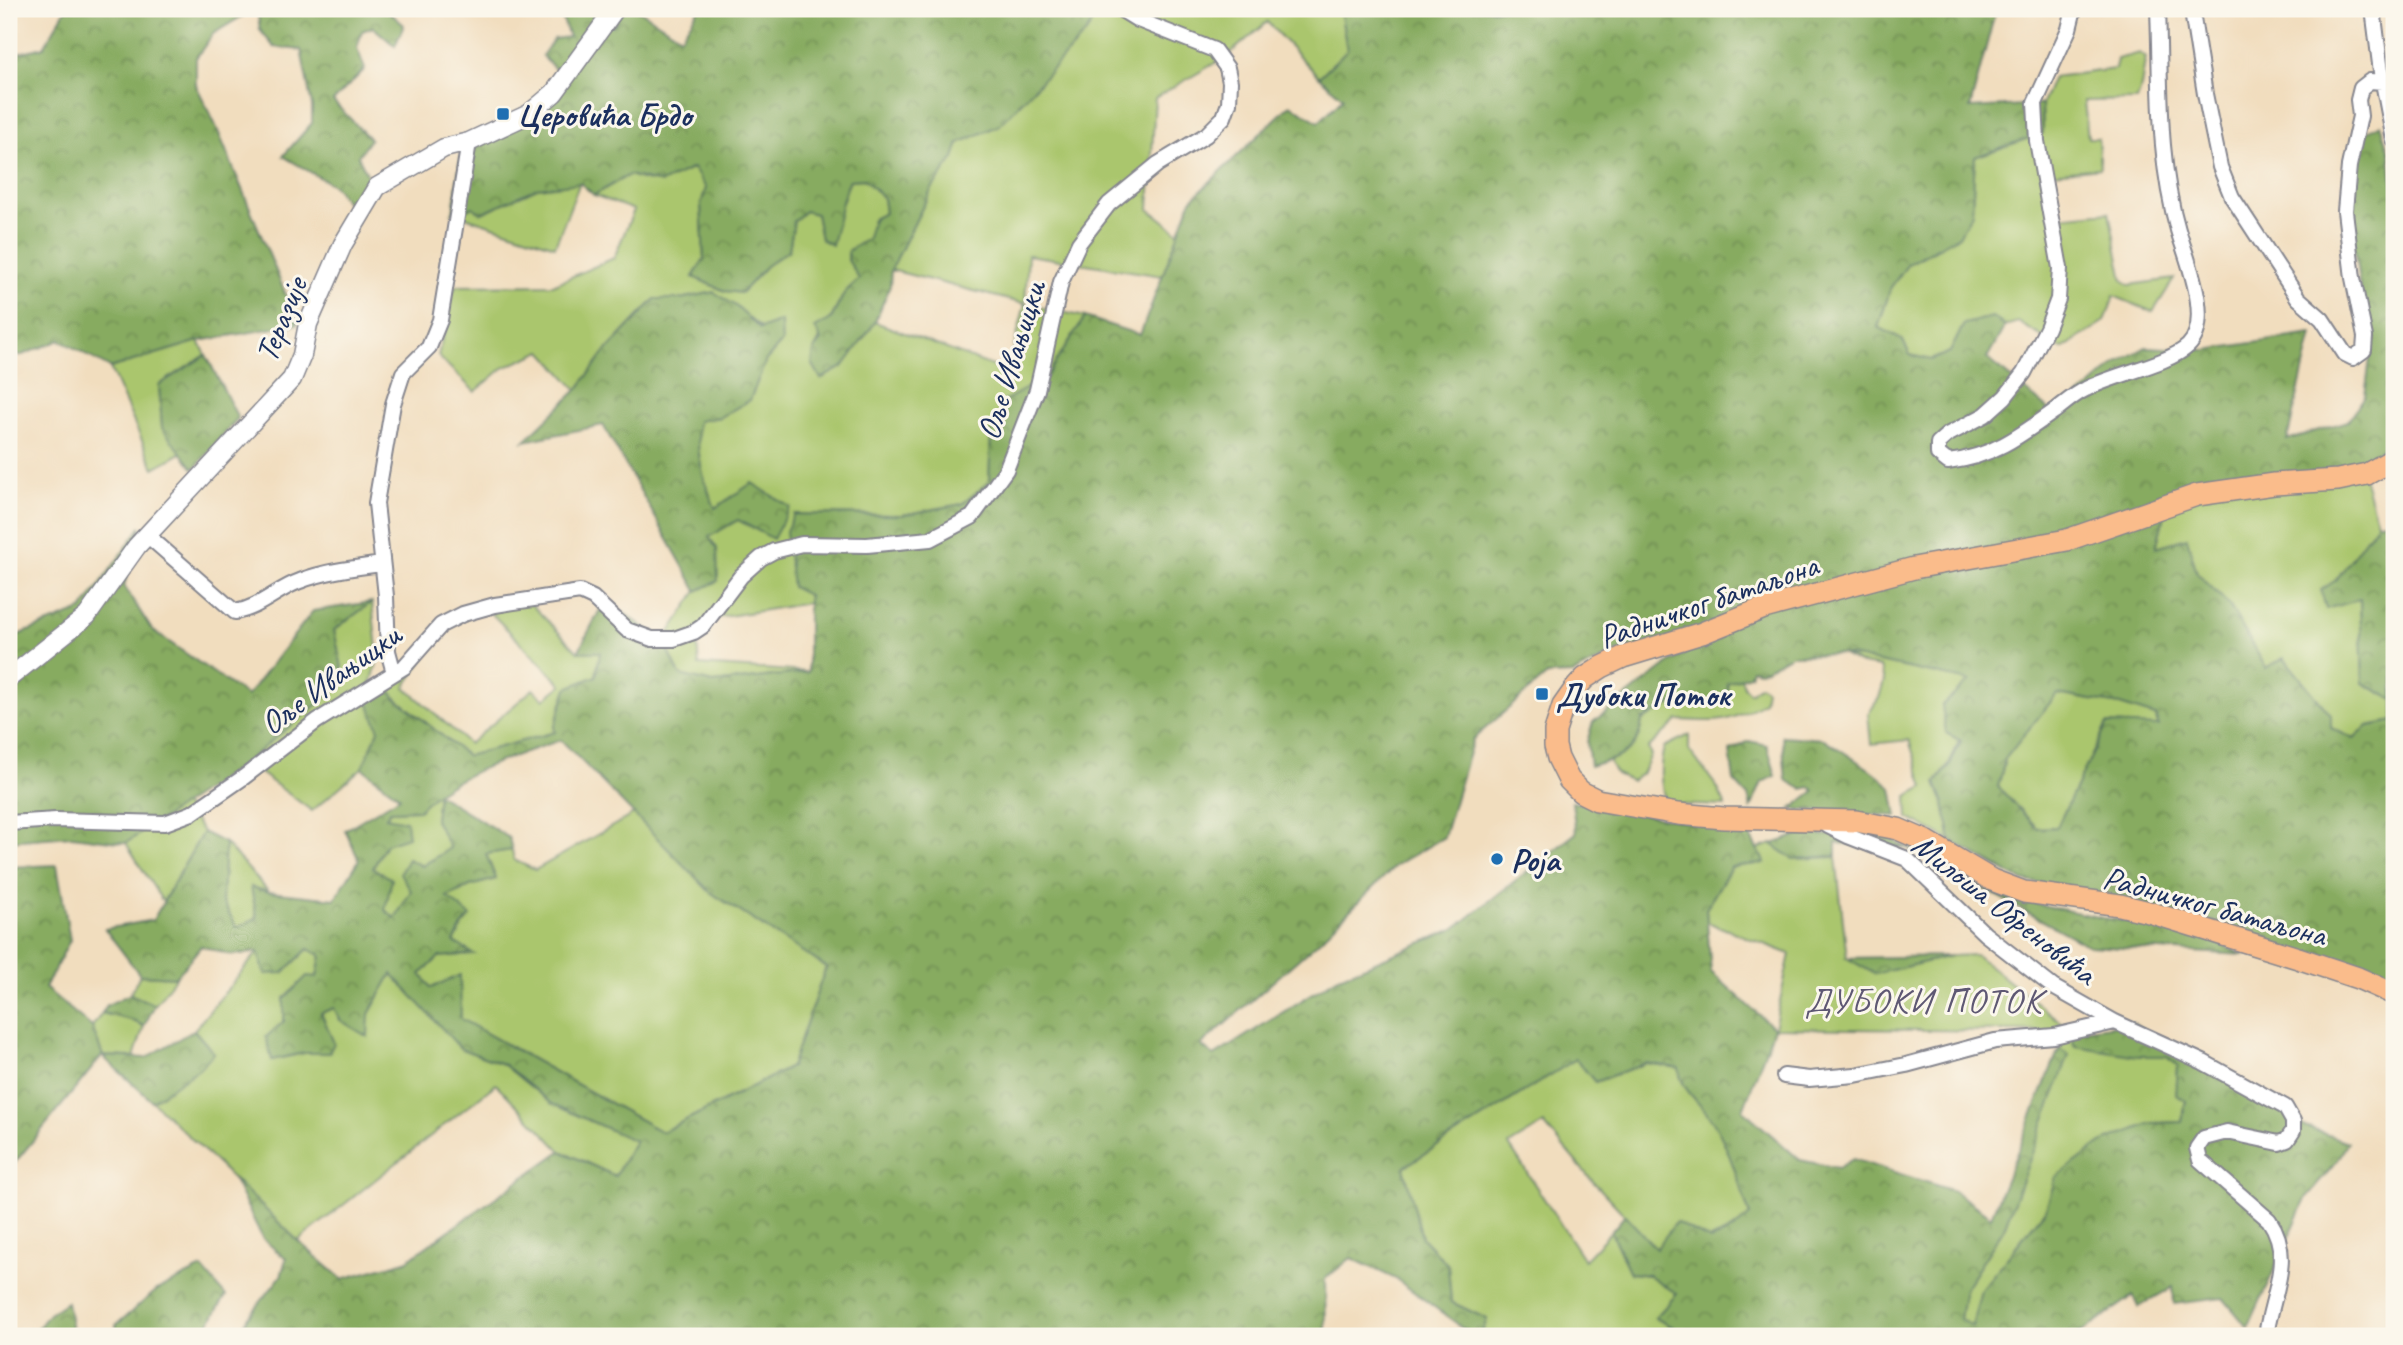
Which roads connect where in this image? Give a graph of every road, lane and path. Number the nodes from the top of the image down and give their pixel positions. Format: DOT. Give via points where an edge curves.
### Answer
graph roads {
  1 [pos="615,9"];
  2 [pos="1120,9"];
  3 [pos="2074,9"];
  4 [pos="2158,9"];
  5 [pos="2373,9"];
  6 [pos="2193,18"];
  7 [pos="2383,82"];
  8 [pos="2394,140"];
  9 [pos="469,142"];
  10 [pos="2394,459"];
  11 [pos="148,535"];
  12 [pos="382,565"];
  13 [pos="394,673"];
  14 [pos="9,678"];
  15 [pos="1824,820"];
  16 [pos="9,823"];
  17 [pos="2394,994"];
  18 [pos="2115,1022"];
  19 [pos="1784,1076"];
  20 [pos="2266,1336"];
  1 -- 9 [label="street, Теразије" via="554,93 529,114"];
  2 -- 13 [label="street, Оље Ивањицки" via="1213,50 1227,68 1229,103 1224,117 1206,135 1158,164 1109,204 1079,243 1061,282 1037,390 1006,470 972,516 930,540 802,544 774,551 741,576 703,626 684,636 665,640 639,636 616,622 593,598 573,591 495,605 451,619"];
  3 -- 4 [label="street" via="2035,103 2037,141 2060,268 2058,299 2024,373 2006,397 1938,443 1938,454 1948,462 2006,445 2085,389 2168,357 2189,345 2199,324 2195,282 2166,184"];
  5 -- 7 [label="street"];
  6 -- 7 [label="street" via="2220,167 2232,197 2298,298 2322,319 2345,354 2353,358 2364,350 2365,337 2345,211 2349,166 2361,88 2370,81"];
  7 -- 8 [label="street"];
  9 -- 11 [label="street, Теразије" via="444,148 377,187 343,244 309,324 292,379"];
  9 -- 12 [label="street" via="440,320 429,347 403,373 393,404 376,503"];
  10 -- 15 [label="main road, Радничког батаљона" via="2367,474 2345,479 2197,495 2067,540 1914,568 1764,608 1602,667 1575,689 1557,720 1555,746 1563,769 1581,792 1597,800 1678,814"];
  11 -- 12 [label="street" via="235,612 248,610 297,581"];
  11 -- 14 [label="street, Теразије" via="86,617"];
  12 -- 13 [label="street" via="388,651"];
  13 -- 16 [label="street, Оље Ивањицки" via="317,721 192,813 165,823"];
  15 -- 17 [label="main road, Радничког батаљона" via="1898,829 2017,890 2149,912 2358,978"];
  15 -- 18 [label="street, Милоша Обреновића" via="1872,847 1907,859 1985,934 2053,987"];
  18 -- 19 [label="street, Милоша Обреновића" via="2054,1036 1995,1041 1855,1074 1809,1079"];
  18 -- 20 [label="street, Милоша Обреновића" via="2273,1100 2293,1121 2293,1131 2279,1143 2227,1132 2204,1138 2197,1148 2200,1160 2277,1230 2283,1264"];
}
